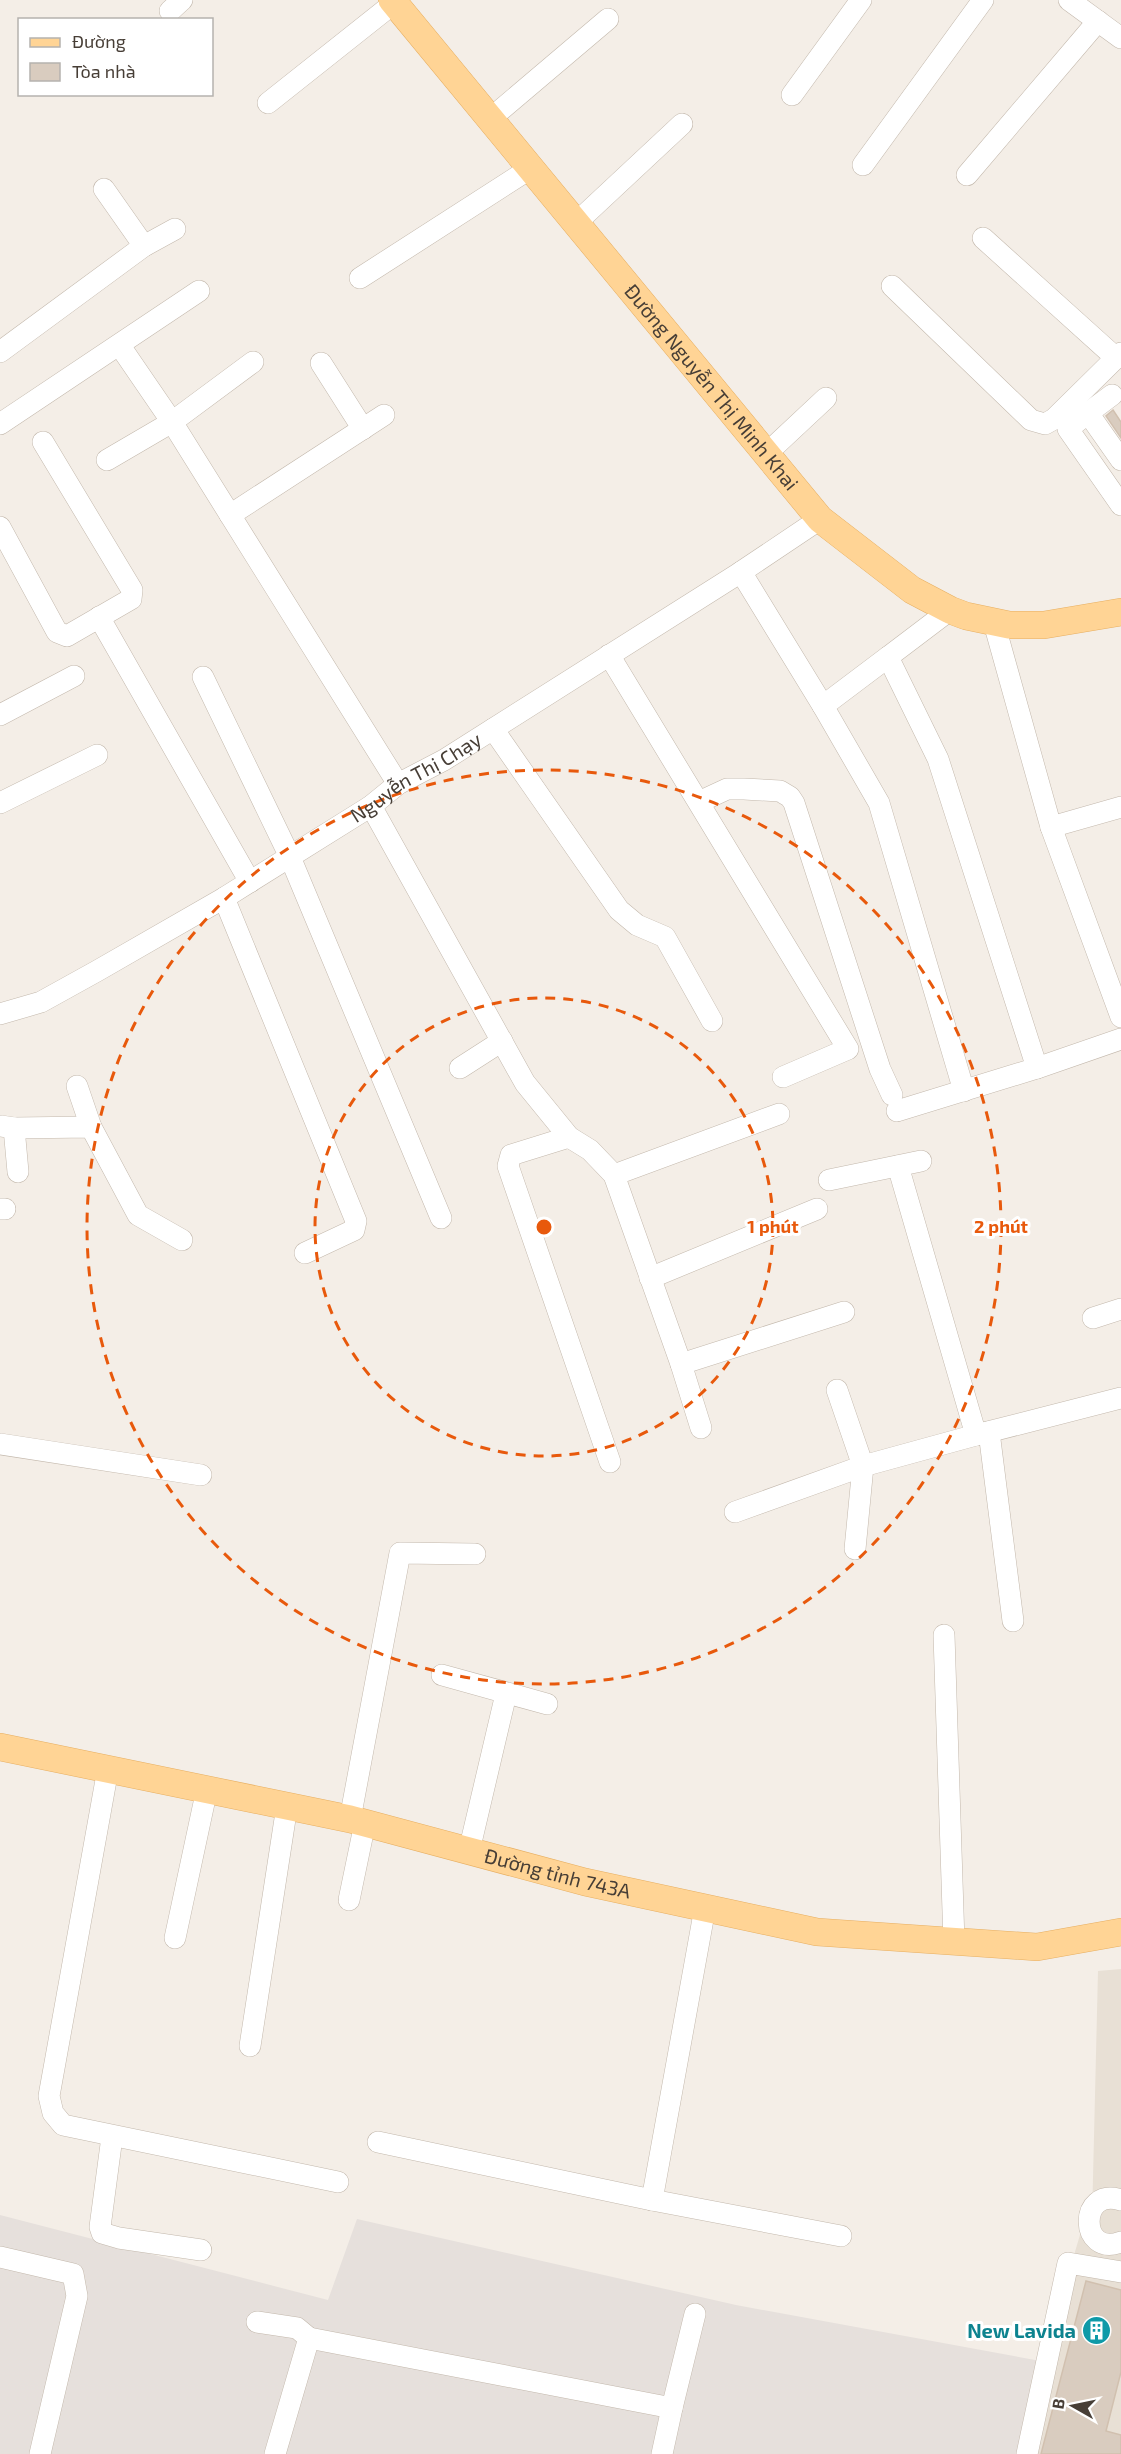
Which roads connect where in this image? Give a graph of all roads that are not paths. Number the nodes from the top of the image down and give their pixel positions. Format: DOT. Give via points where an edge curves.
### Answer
graph roads {
  1 [pos="861,0"];
  2 [pos="983,0"];
  3 [pos="393,2"];
  4 [pos="1087,8"];
  5 [pos="608,19"];
  6 [pos="1121,38"];
  7 [pos="792,95"];
  8 [pos="268,103"];
  9 [pos="490,119"];
  10 [pos="682,124"];
  11 [pos="863,165"];
  12 [pos="531,168"];
  13 [pos="967,175"];
  14 [pos="104,189"];
  15 [pos="576,223"];
  16 [pos="175,229"];
  17 [pos="983,238"];
  18 [pos="144,246"];
  19 [pos="360,278"];
  20 [pos="892,286"];
  21 [pos="199,291"];
  22 [pos="120,346"];
  23 [pos="0,352"];
  24 [pos="1118,356"];
  25 [pos="254,362"];
  26 [pos="321,363"];
  27 [pos="1118,397"];
  28 [pos="826,398"];
  29 [pos="1088,413"];
  30 [pos="384,415"];
  31 [pos="172,422"];
  32 [pos="0,424"];
  33 [pos="363,429"];
  34 [pos="43,442"];
  35 [pos="765,455"];
  36 [pos="107,460"];
  37 [pos="1121,460"];
  38 [pos="1121,505"];
  39 [pos="230,515"];
  40 [pos="820,519"];
  41 [pos="0,527"];
  42 [pos="741,572"];
  43 [pos="950,610"];
  44 [pos="1121,612"];
  45 [pos="99,617"];
  46 [pos="994,623"];
  47 [pos="609,655"];
  48 [pos="888,657"];
  49 [pos="74,676"];
  50 [pos="204,677"];
  51 [pos="824,706"];
  52 [pos="0,715"];
  53 [pos="493,729"];
  54 [pos="97,755"];
  55 [pos="398,784"];
  56 [pos="699,802"];
  57 [pos="0,803"];
  58 [pos="371,806"];
  59 [pos="1121,807"];
  60 [pos="1051,827"];
  61 [pos="290,856"];
  62 [pos="250,882"];
  63 [pos="224,898"];
  64 [pos="0,1014"];
  65 [pos="1121,1017"];
  66 [pos="712,1021"];
  67 [pos="1121,1039"];
  68 [pos="502,1041"];
  69 [pos="871,1041"];
  70 [pos="848,1049"];
  71 [pos="460,1068"];
  72 [pos="1037,1068"];
  73 [pos="783,1077"];
  74 [pos="77,1086"];
  75 [pos="964,1091"];
  76 [pos="779,1114"];
  77 [pos="7,1127"];
  78 [pos="91,1127"];
  79 [pos="569,1137"];
  80 [pos="921,1161"];
  81 [pos="898,1166"];
  82 [pos="18,1172"];
  83 [pos="614,1175"];
  84 [pos="829,1180"];
  85 [pos="817,1209"];
  86 [pos="441,1218"];
  87 [pos="183,1240"];
  88 [pos="305,1253"];
  89 [pos="650,1278"];
  90 [pos="1121,1310"];
  91 [pos="844,1312"];
  92 [pos="1093,1318"];
  93 [pos="681,1364"];
  94 [pos="837,1390"];
  95 [pos="1121,1398"];
  96 [pos="701,1428"];
  97 [pos="983,1434"];
  98 [pos="0,1444"];
  99 [pos="610,1462"];
  100 [pos="863,1466"];
  101 [pos="201,1475"];
  102 [pos="735,1512"];
  103 [pos="855,1549"];
  104 [pos="475,1554"];
  105 [pos="1013,1621"];
  106 [pos="944,1635"];
  107 [pos="442,1675"];
  108 [pos="506,1694"];
  109 [pos="547,1704"];
  110 [pos="0,1747"];
  111 [pos="108,1769"];
  112 [pos="207,1789"];
  113 [pos="287,1806"];
  114 [pos="357,1821"];
  115 [pos="469,1851"];
  116 [pos="349,1900"];
  117 [pos="705,1908"];
  118 [pos="1121,1932"];
  119 [pos="175,1938"];
  120 [pos="954,1942"];
  121 [pos="250,2046"];
  122 [pos="112,2137"];
  123 [pos="378,2142"];
  124 [pos="339,2182"];
  125 [pos="652,2200"];
  126 [pos="1121,2200"];
  127 [pos="1092,2234"];
  128 [pos="841,2236"];
  129 [pos="1121,2242"];
  130 [pos="201,2250"];
  131 [pos="0,2257"];
  132 [pos="1068,2263"];
  133 [pos="1121,2272"];
  134 [pos="695,2314"];
  135 [pos="256,2322"];
  136 [pos="309,2338"];
  137 [pos="672,2408"];
  138 [pos="40,2454"];
  139 [pos="275,2454"];
  140 [pos="662,2454"];
  141 [pos="1027,2454"];
  1 -- 7 [label="street"];
  2 -- 11 [label="street"];
  3 -- 8 [label="street"];
  3 -- 9 [label="main road, Đường Nguyễn Thị Minh Khai"];
  4 -- 6 [label="street"];
  4 -- 13 [label="street"];
  5 -- 9 [label="street"];
  9 -- 12 [label="main road, Đường Nguyễn Thị Minh Khai"];
  10 -- 15 [label="street"];
  12 -- 15 [label="main road, Đường Nguyễn Thị Minh Khai"];
  12 -- 19 [label="street"];
  14 -- 18 [label="street"];
  15 -- 35 [label="main road, Đường Nguyễn Thị Minh Khai"];
  16 -- 18 [label="street"];
  17 -- 24 [label="street"];
  18 -- 23 [label="street"];
  20 -- 24 [label="street" via="1031,420 1045,424 1054,420"];
  21 -- 22 [label="street"];
  22 -- 31 [label="street"];
  22 -- 32 [label="street"];
  25 -- 31 [label="street"];
  26 -- 33 [label="street"];
  27 -- 29 [label="street"];
  28 -- 35 [label="street"];
  29 -- 37 [label="street"];
  29 -- 38 [label="street" via="1068,429"];
  30 -- 33 [label="street"];
  31 -- 36 [label="street"];
  31 -- 39 [label="street"];
  33 -- 39 [label="street"];
  34 -- 45 [label="street" via="132,590 131,599"];
  35 -- 40 [label="main road, Đường Nguyễn Thị Minh Khai"];
  39 -- 55 [label="street"];
  40 -- 42 [label="street, Nguyễn Thị Chạy"];
  40 -- 43 [label="main road, Đường Nguyễn Thị Minh Khai" via="912,590"];
  41 -- 45 [label="street" via="57,632 67,636"];
  42 -- 47 [label="street, Nguyễn Thị Chạy"];
  42 -- 51 [label="street"];
  43 -- 46 [label="main road, Đường Nguyễn Thị Minh Khai"];
  43 -- 48 [label="street"];
  44 -- 46 [label="main road, Đường Nguyễn Thị Minh Khai" via="1044,625"];
  45 -- 62 [label="street"];
  46 -- 60 [label="street"];
  47 -- 53 [label="street, Nguyễn Thị Chạy"];
  47 -- 56 [label="street"];
  48 -- 51 [label="street"];
  48 -- 72 [label="street" via="938,759"];
  49 -- 52 [label="street"];
  50 -- 61 [label="street"];
  51 -- 75 [label="street" via="879,803"];
  53 -- 55 [label="street, Nguyễn Thị Chạy"];
  53 -- 66 [label="street" via="619,910 637,925 665,937"];
  54 -- 57 [label="street"];
  55 -- 58 [label="street, Nguyễn Thị Chạy"];
  56 -- 69 [label="street" via="727,789 780,791 790,797"];
  56 -- 70 [label="street"];
  58 -- 61 [label="street, Nguyễn Thị Chạy"];
  58 -- 68 [label="street"];
  59 -- 60 [label="street"];
  60 -- 65 [label="street"];
  61 -- 62 [label="street, Nguyễn Thị Chạy"];
  61 -- 86 [label="street"];
  62 -- 63 [label="street, Nguyễn Thị Chạy"];
  63 -- 64 [label="street, Nguyễn Thị Chạy" via="41,1002"];
  63 -- 88 [label="street" via="356,1221 354,1230"];
  67 -- 72 [label="street"];
  68 -- 71 [label="street"];
  68 -- 79 [label="street" via="525,1083"];
  69 -- 70 [label="street"];
  69 -- 75 [label="street" via="895,1103"];
  70 -- 73 [label="street"];
  72 -- 75 [label="street"];
  74 -- 78 [label="street"];
  76 -- 83 [label="street"];
  77 -- 78 [label="street"];
  77 -- 82 [label="street"];
  78 -- 87 [label="street" via="138,1215"];
  79 -- 83 [label="street" via="590,1150"];
  79 -- 99 [label="street" via="511,1155 508,1166"];
  80 -- 81 [label="street"];
  81 -- 84 [label="street"];
  81 -- 97 [label="street"];
  83 -- 89 [label="street"];
  85 -- 89 [label="street"];
  89 -- 93 [label="street"];
  90 -- 92 [label="street"];
  91 -- 93 [label="street"];
  93 -- 96 [label="street"];
  94 -- 100 [label="street"];
  95 -- 97 [label="street"];
  97 -- 100 [label="street"];
  97 -- 105 [label="street"];
  98 -- 101 [label="street"];
  100 -- 102 [label="street"];
  100 -- 103 [label="street"];
  104 -- 114 [label="street" via="399,1553"];
  106 -- 120 [label="street"];
  107 -- 108 [label="street"];
  108 -- 109 [label="street"];
  108 -- 115 [label="street"];
  110 -- 111 [label="main road, Đường tỉnh 743A"];
  111 -- 112 [label="main road, Đường tỉnh 743A"];
  111 -- 122 [label="street" via="50,2096 53,2113 63,2126"];
  112 -- 113 [label="main road, Đường tỉnh 743A"];
  112 -- 119 [label="street"];
  113 -- 114 [label="main road, Đường tỉnh 743A"];
  113 -- 121 [label="street"];
  114 -- 115 [label="main road, Đường tỉnh 743A"];
  114 -- 116 [label="street"];
  115 -- 117 [label="main road, Đường tỉnh 743A"];
  117 -- 120 [label="main road, Đường tỉnh 743A" via="817,1932"];
  117 -- 125 [label="street"];
  118 -- 120 [label="main road, Đường tỉnh 743A" via="1037,1947"];
  122 -- 124 [label="street"];
  122 -- 130 [label="street" via="102,2233"];
  123 -- 125 [label="street"];
  125 -- 128 [label="street"];
  126 -- 127 [label="street" via="1107,2198 1094,2206 1088,2220"];
  127 -- 129 [label="street" via="1104,2244"];
  127 -- 132 [label="street" via="1089,2243"];
  131 -- 138 [label="street" via="73,2274 77,2296"];
  132 -- 133 [label="street"];
  132 -- 141 [label="street"];
  134 -- 137 [label="street"];
  135 -- 136 [label="street" via="297,2328"];
  136 -- 137 [label="street"];
  136 -- 139 [label="street"];
  137 -- 140 [label="street"];
}
